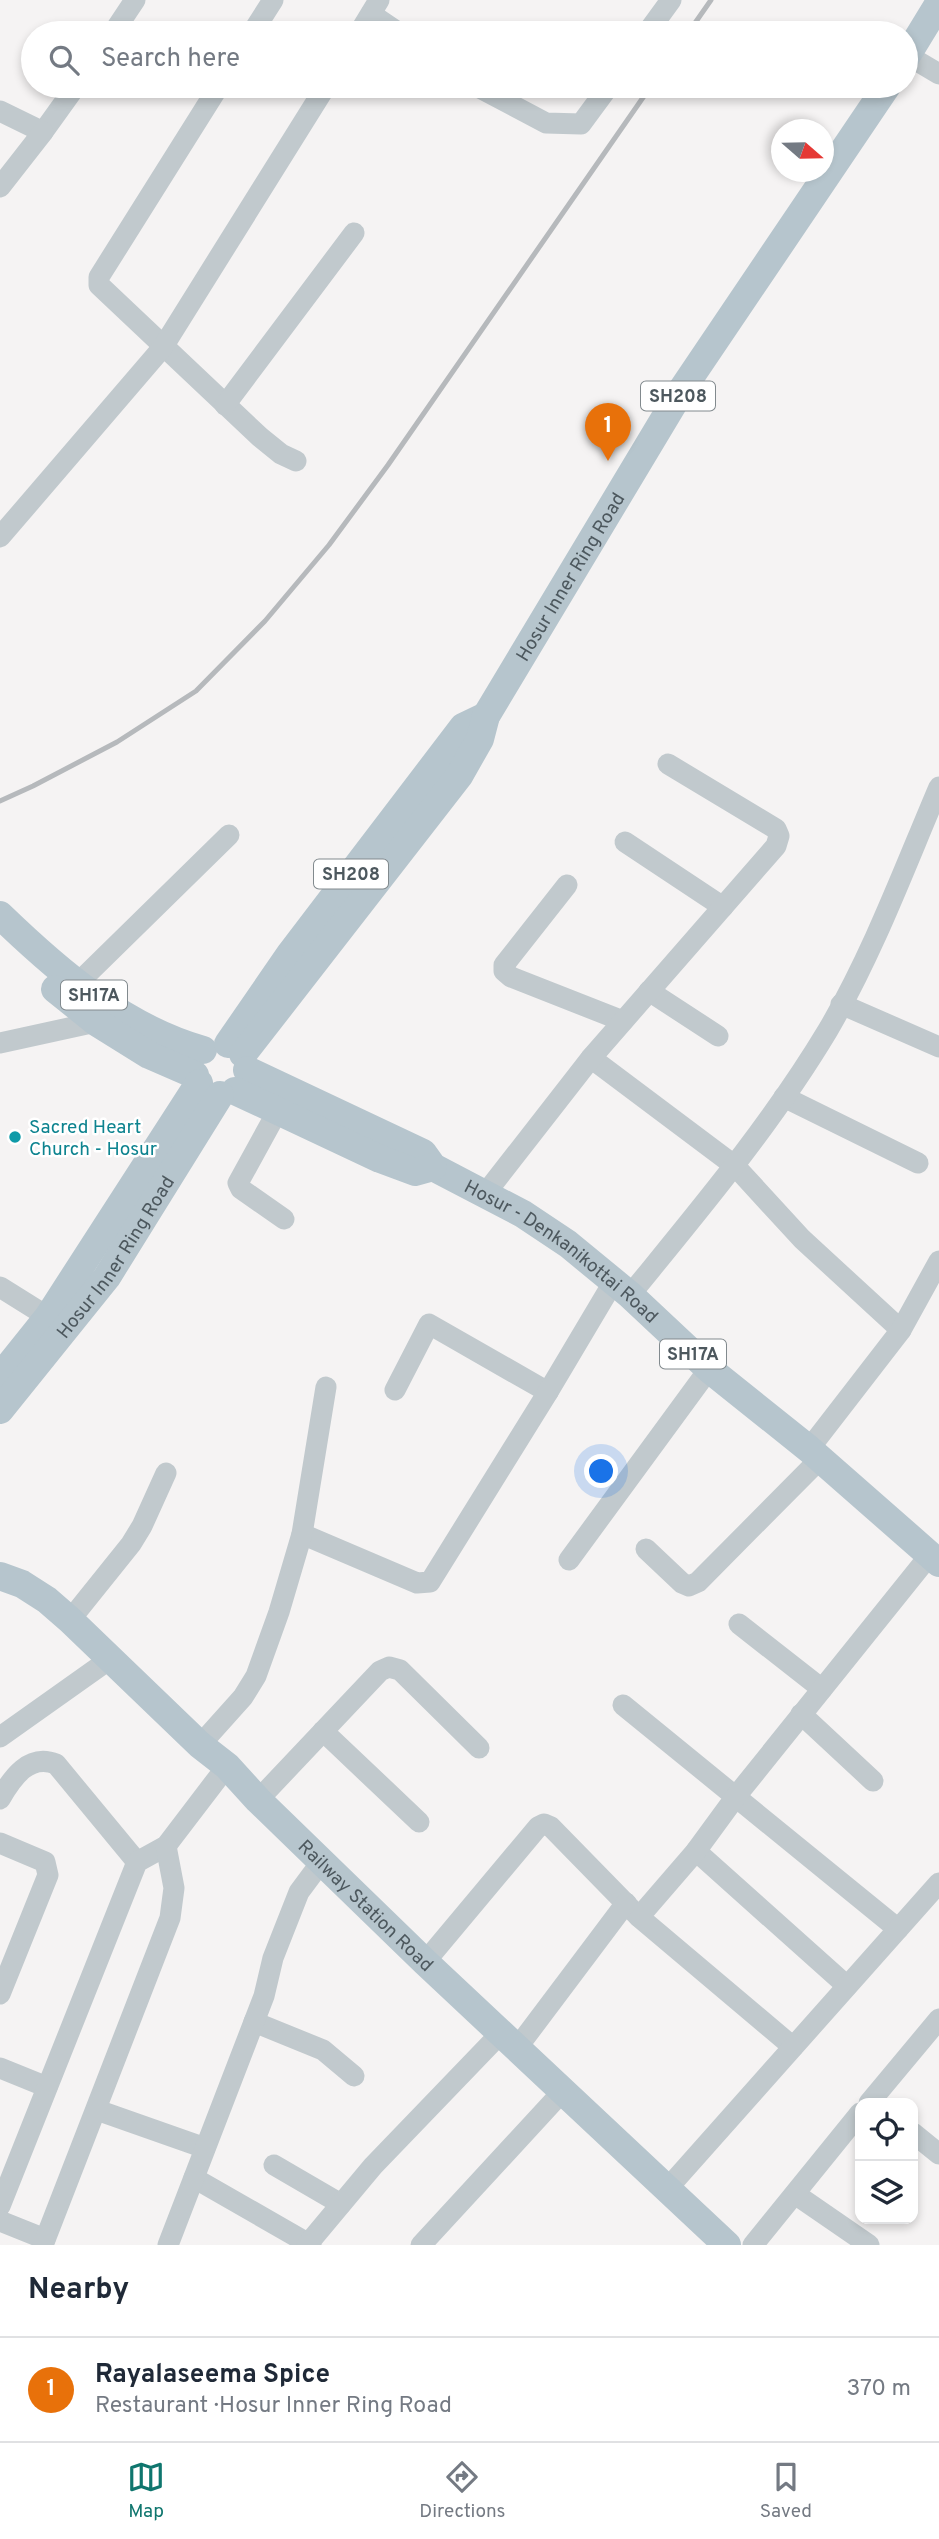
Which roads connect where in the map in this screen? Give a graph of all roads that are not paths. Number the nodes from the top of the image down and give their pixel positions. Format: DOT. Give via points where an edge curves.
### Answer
graph roads {
  1 [pos="135,0"];
  2 [pos="272,0"];
  3 [pos="671,0"];
  4 [pos="939,3"];
  5 [pos="375,7"];
  6 [pos="121,21"];
  7 [pos="259,21"];
  8 [pos="388,21"];
  9 [pos="656,21"];
  10 [pos="918,37"];
  11 [pos="918,63"];
  12 [pos="939,74"];
  13 [pos="67,98"];
  14 [pos="211,98"];
  15 [pos="319,98"];
  16 [pos="499,98"];
  17 [pos="600,98"];
  18 [pos="879,98"];
  19 [pos="0,111"];
  20 [pos="43,132"];
  21 [pos="0,187"];
  22 [pos="354,233"];
  23 [pos="163,347"];
  24 [pos="225,405"];
  25 [pos="296,461"];
  26 [pos="0,537"];
  27 [pos="668,764"];
  28 [pos="939,787"];
  29 [pos="229,835"];
  30 [pos="625,842"];
  31 [pos="567,885"];
  32 [pos="723,907"];
  33 [pos="0,915"];
  34 [pos="0,938"];
  35 [pos="78,983"];
  36 [pos="649,991"];
  37 [pos="841,1004"];
  38 [pos="623,1021"];
  39 [pos="96,1022"];
  40 [pos="718,1036"];
  41 [pos="0,1043"];
  42 [pos="939,1048"];
  43 [pos="591,1058"];
  44 [pos="221,1070"];
  45 [pos="784,1097"];
  46 [pos="277,1112"];
  47 [pos="918,1163"];
  48 [pos="735,1166"];
  49 [pos="433,1167"];
  50 [pos="485,1194"];
  51 [pos="284,1219"];
  52 [pos="939,1261"];
  53 [pos="0,1287"];
  54 [pos="622,1288"];
  55 [pos="48,1317"];
  56 [pos="901,1330"];
  57 [pos="709,1369"];
  58 [pos="0,1377"];
  59 [pos="326,1387"];
  60 [pos="395,1390"];
  61 [pos="548,1392"];
  62 [pos="0,1410"];
  63 [pos="814,1454"];
  64 [pos="166,1473"];
  65 [pos="302,1534"];
  66 [pos="646,1549"];
  67 [pos="934,1559"];
  68 [pos="569,1560"];
  69 [pos="0,1576"];
  70 [pos="70,1620"];
  71 [pos="738,1624"];
  72 [pos="110,1659"];
  73 [pos="822,1689"];
  74 [pos="623,1705"];
  75 [pos="801,1714"];
  76 [pos="323,1731"];
  77 [pos="0,1737"];
  78 [pos="200,1745"];
  79 [pos="479,1748"];
  80 [pos="227,1766"];
  81 [pos="873,1781"];
  82 [pos="737,1795"];
  83 [pos="0,1799"];
  84 [pos="258,1800"];
  85 [pos="419,1822"];
  86 [pos="0,1843"];
  87 [pos="166,1846"];
  88 [pos="696,1851"];
  89 [pos="322,1861"];
  90 [pos="137,1862"];
  91 [pos="939,1883"];
  92 [pos="633,1910"];
  93 [pos="898,1929"];
  94 [pos="425,1962"];
  95 [pos="847,1986"];
  96 [pos="0,1994"];
  97 [pos="939,2019"];
  98 [pos="254,2022"];
  99 [pos="509,2041"];
  100 [pos="793,2047"];
  101 [pos="0,2068"];
  102 [pos="354,2076"];
  103 [pos="47,2087"];
  104 [pos="563,2091"];
  105 [pos="874,2098"];
  106 [pos="97,2110"];
  107 [pos="855,2121"];
  108 [pos="918,2137"];
  109 [pos="205,2148"];
  110 [pos="939,2154"];
  111 [pos="274,2165"];
  112 [pos="194,2178"];
  113 [pos="667,2189"];
  114 [pos="795,2194"];
  115 [pos="341,2204"];
  116 [pos="0,2206"];
  117 [pos="0,2221"];
  118 [pos="44,2242"];
  119 [pos="309,2244"];
  120 [pos="169,2245"];
  121 [pos="421,2245"];
  122 [pos="727,2245"];
  123 [pos="753,2245"];
  124 [pos="869,2245"];
  1 -- 6 [label="street"];
  2 -- 7 [label="street"];
  3 -- 9 [label="street"];
  4 -- 10 [label="main road"];
  5 -- 8 [label="street"];
  11 -- 12 [label="street"];
  13 -- 20 [label="street"];
  14 -- 23 [label="street" via="99,277 106,294"];
  15 -- 23 [label="street"];
  16 -- 17 [label="street" via="546,122 581,124"];
  18 -- 44 [label="main road, Hosur Inner Ring Road / SH208" via="681,391 485,716 480,739 459,776"];
  19 -- 20 [label="street"];
  20 -- 21 [label="street"];
  22 -- 24 [label="street"];
  23 -- 24 [label="street"];
  23 -- 26 [label="street"];
  24 -- 25 [label="street" via="281,454"];
  27 -- 32 [label="street" via="776,829 779,836 776,846"];
  28 -- 37 [label="street" via="876,938"];
  29 -- 35 [label="street"];
  30 -- 32 [label="street"];
  31 -- 38 [label="street" via="504,965 504,971"];
  32 -- 36 [label="street"];
  33 -- 35 [label="main road, Hosur - Denkanikottai Road / SH17A"];
  34 -- 39 [label="main road, Hosur - Denkanikottai Road / SH17A"];
  35 -- 44 [label="main road, Hosur - Denkanikottai Road / SH17A" via="130,1020"];
  36 -- 38 [label="street"];
  36 -- 40 [label="street"];
  37 -- 42 [label="street"];
  37 -- 45 [label="street"];
  38 -- 43 [label="street"];
  39 -- 41 [label="street"];
  39 -- 44 [label="main road, Hosur - Denkanikottai Road / SH17A" via="149,1055"];
  43 -- 48 [label="street"];
  43 -- 50 [label="street"];
  44 -- 46 [label="main road, Hosur - Denkanikottai Road / SH17A"];
  44 -- 49 [label="main road, Hosur - Denkanikottai Road / SH17A" via="423,1153"];
  44 -- 55 [label="main road, Hosur Inner Ring Road / SH208"];
  44 -- 62 [label="main road, Hosur Inner Ring Road / SH208" via="107,1277"];
  45 -- 47 [label="street"];
  45 -- 48 [label="street"];
  46 -- 49 [label="main road, Hosur - Denkanikottai Road / SH17A" via="415,1172"];
  46 -- 51 [label="street" via="238,1183"];
  48 -- 54 [label="street"];
  48 -- 56 [label="street" via="802,1239"];
  49 -- 50 [label="main road, Hosur - Denkanikottai Road / SH17A"];
  50 -- 54 [label="main road, Hosur - Denkanikottai Road / SH17A" via="544,1226"];
  52 -- 56 [label="street"];
  53 -- 55 [label="street"];
  54 -- 57 [label="main road, Hosur - Denkanikottai Road / SH17A"];
  54 -- 61 [label="street"];
  55 -- 58 [label="main road, Hosur Inner Ring Road / SH208"];
  56 -- 63 [label="street"];
  57 -- 63 [label="main road, Hosur - Denkanikottai Road / SH17A"];
  57 -- 68 [label="street"];
  59 -- 65 [label="street"];
  60 -- 61 [label="street" via="421,1320"];
  61 -- 65 [label="street" via="430,1582 417,1583"];
  63 -- 66 [label="street" via="698,1582 682,1583"];
  63 -- 67 [label="main road, Hosur - Denkanikottai Road / SH17A"];
  64 -- 70 [label="street" via="131,1544"];
  65 -- 78 [label="street" via="256,1676"];
  67 -- 73 [label="street"];
  69 -- 70 [label="main road, Railway Station Road" via="22,1584"];
  70 -- 72 [label="main road, Railway Station Road"];
  71 -- 73 [label="street"];
  72 -- 77 [label="street"];
  72 -- 78 [label="main road, Railway Station Road"];
  73 -- 75 [label="street"];
  74 -- 82 [label="street"];
  75 -- 81 [label="street"];
  75 -- 82 [label="street"];
  76 -- 79 [label="street" via="389,1667 400,1670"];
  76 -- 84 [label="street"];
  76 -- 85 [label="street"];
  78 -- 80 [label="main road, Railway Station Road"];
  80 -- 84 [label="main road, Railway Station Road"];
  80 -- 87 [label="street"];
  82 -- 88 [label="street"];
  82 -- 93 [label="street"];
  83 -- 90 [label="street" via="12,1778 32,1763 44,1759 56,1764"];
  84 -- 89 [label="main road, Railway Station Road"];
  86 -- 96 [label="street" via="45,1862 48,1875"];
  87 -- 90 [label="street"];
  87 -- 106 [label="street" via="174,1888 170,1918"];
  88 -- 92 [label="street"];
  88 -- 95 [label="street"];
  89 -- 94 [label="main road, Railway Station Road"];
  89 -- 98 [label="street" via="299,1892"];
  90 -- 103 [label="street"];
  91 -- 93 [label="street"];
  92 -- 94 [label="street" via="544,1824"];
  92 -- 99 [label="street"];
  92 -- 100 [label="street"];
  93 -- 95 [label="street"];
  94 -- 99 [label="main road, Railway Station Road"];
  95 -- 100 [label="street"];
  97 -- 105 [label="street"];
  98 -- 102 [label="street" via="323,2050"];
  98 -- 109 [label="street"];
  99 -- 104 [label="main road, Railway Station Road"];
  99 -- 115 [label="street" via="373,2166"];
  100 -- 113 [label="street"];
  101 -- 103 [label="street"];
  103 -- 116 [label="street"];
  104 -- 113 [label="main road, Railway Station Road"];
  104 -- 121 [label="street"];
  106 -- 109 [label="street"];
  106 -- 118 [label="street"];
  107 -- 114 [label="street"];
  108 -- 110 [label="street"];
  109 -- 112 [label="street"];
  111 -- 115 [label="street"];
  112 -- 119 [label="street"];
  112 -- 120 [label="street"];
  113 -- 122 [label="main road, Railway Station Road"];
  114 -- 123 [label="street"];
  114 -- 124 [label="street"];
  115 -- 119 [label="street"];
  117 -- 118 [label="street"];
}
